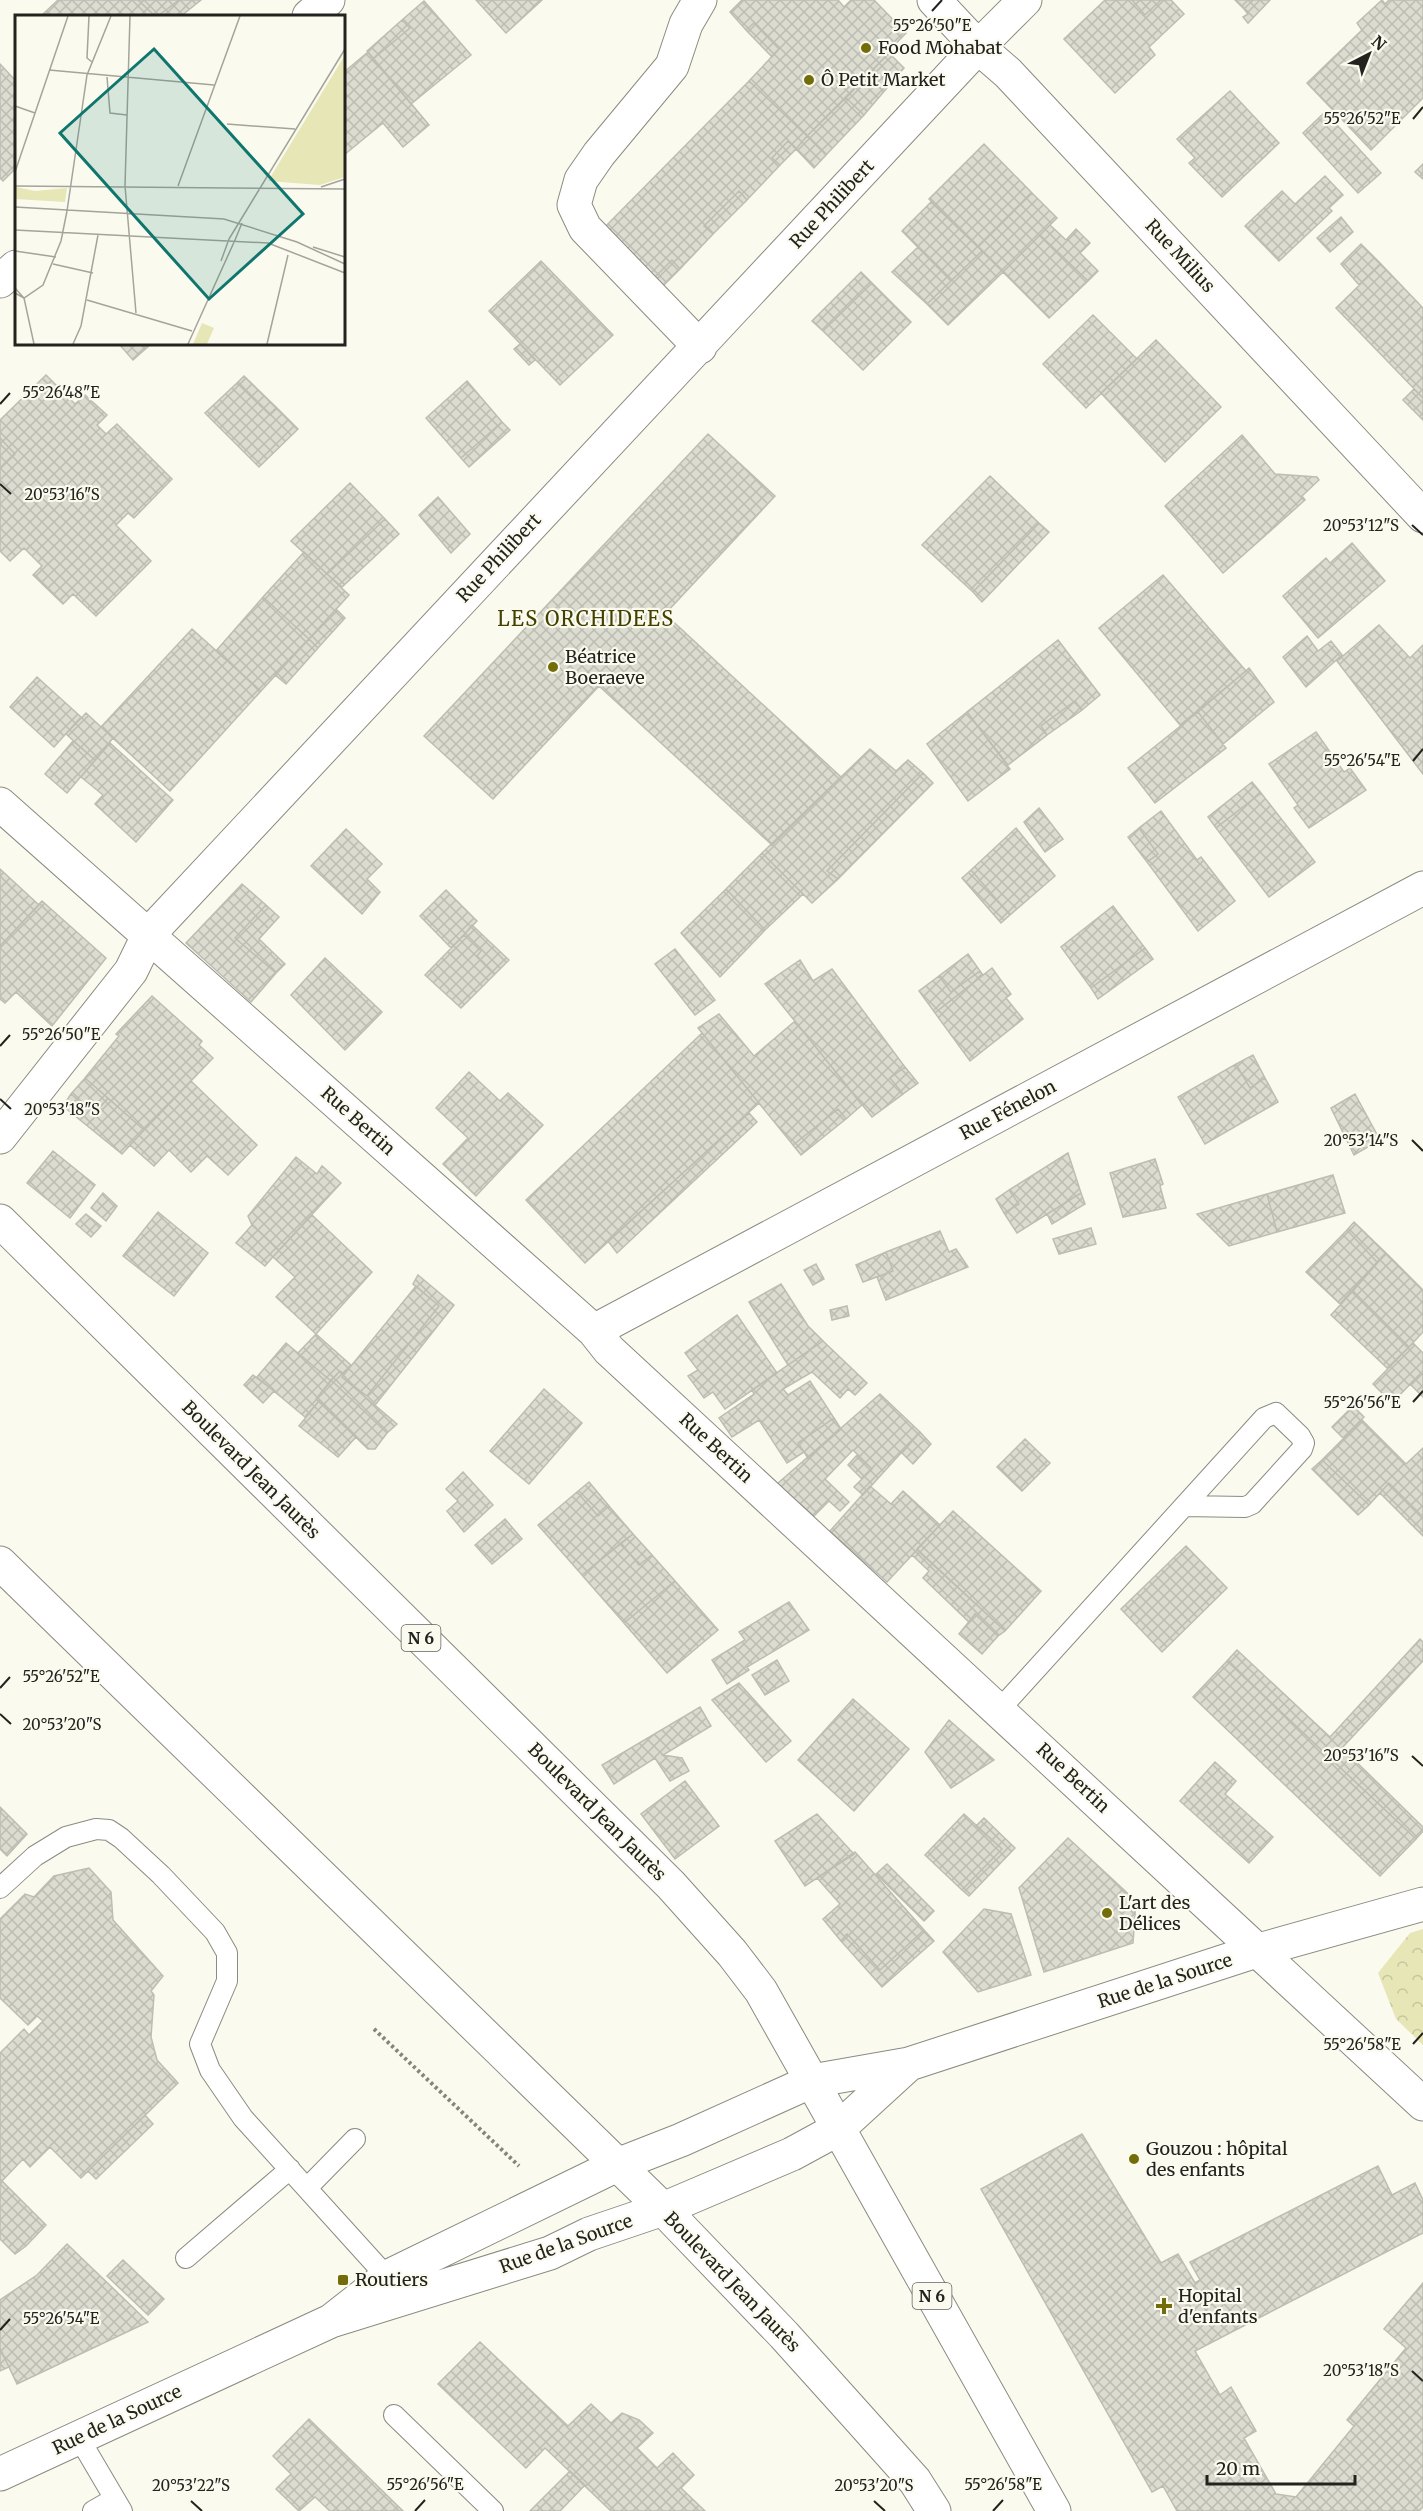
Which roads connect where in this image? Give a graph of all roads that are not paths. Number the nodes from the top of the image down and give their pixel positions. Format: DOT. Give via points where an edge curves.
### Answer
graph roads {
  1 [pos="328,0"];
  2 [pos="700,0"];
  3 [pos="934,0"];
  4 [pos="1025,0"];
  5 [pos="310,15"];
  6 [pos="978,47"];
  7 [pos="15,268"];
  8 [pos="0,281"];
  9 [pos="700,347"];
  10 [pos="1423,516"];
  11 [pos="0,804"];
  12 [pos="1423,888"];
  13 [pos="148,934"];
  14 [pos="0,1137"];
  15 [pos="0,1221"];
  16 [pos="594,1331"];
  17 [pos="1184,1506"];
  18 [pos="0,1563"];
  19 [pos="999,1710"];
  20 [pos="0,1888"];
  21 [pos="1423,1904"];
  22 [pos="1259,1950"];
  23 [pos="909,2064"];
  24 [pos="812,2081"];
  25 [pos="1423,2104"];
  26 [pos="838,2129"];
  27 [pos="355,2139"];
  28 [pos="617,2165"];
  29 [pos="290,2169"];
  30 [pos="307,2188"];
  31 [pos="663,2209"];
  32 [pos="186,2258"];
  33 [pos="387,2277"];
  34 [pos="331,2321"];
  35 [pos="394,2415"];
  36 [pos="79,2438"];
  37 [pos="0,2474"];
  38 [pos="118,2505"];
  39 [pos="93,2511"];
  40 [pos="493,2511"];
  41 [pos="934,2511"];
  42 [pos="1054,2511"];
  1 -- 5 [label="street"];
  2 -- 9 [label="street" via="686,24 672,66 580,180 574,205 585,228"];
  3 -- 6 [label="street, Rue Milius"];
  4 -- 6 [label="street, Rue Philibert"];
  6 -- 9 [label="street, Rue Philibert"];
  6 -- 10 [label="street, Rue Milius" via="1008,73"];
  7 -- 8 [label="street"];
  9 -- 13 [label="street, Rue Philibert"];
  11 -- 13 [label="street, Rue Bertin"];
  12 -- 16 [label="street, Rue Fénelon"];
  13 -- 14 [label="street, Rue Philibert" via="131,971"];
  13 -- 16 [label="street, Rue Bertin"];
  15 -- 24 [label="street, Boulevard Jean Jaurès / N 6" via="671,1885 760,1991"];
  16 -- 19 [label="street, Rue Bertin" via="609,1350"];
  17 -- 17 [label="lane" via="1252,1504 1304,1443 1276,1413 1270,1414"];
  17 -- 19 [label="lane"];
  18 -- 28 [label="street, Boulevard Jean Jaurès"];
  19 -- 22 [label="street, Rue Bertin"];
  20 -- 29 [label="lane" via="35,1856 66,1837 96,1829 108,1830 161,1875 216,1932 227,1953 227,1981 200,2044 210,2070 243,2118"];
  21 -- 22 [label="street, Rue de la Source"];
  22 -- 23 [label="street, Rue de la Source"];
  22 -- 25 [label="street, Rue Bertin"];
  23 -- 24 [label="street, Rue de la Source"];
  23 -- 26 [label="street, Rue de la Source"];
  24 -- 26 [label="street, Boulevard Jean Jaurès / N 6"];
  24 -- 28 [label="street, Rue de la Source"];
  26 -- 31 [label="street, Rue de la Source" via="792,2154"];
  26 -- 42 [label="street, Boulevard Jean Jaurès / N 6"];
  27 -- 30 [label="lane"];
  28 -- 31 [label="street, Boulevard Jean Jaurès"];
  28 -- 33 [label="street, Rue de la Source"];
  29 -- 30 [label="lane"];
  29 -- 32 [label="lane"];
  30 -- 33 [label="lane"];
  31 -- 34 [label="street, Rue de la Source" via="589,2234 550,2253"];
  31 -- 41 [label="street, Boulevard Jean Jaurès" via="848,2406 915,2481"];
  33 -- 34 [label="street, Rue de la Source"];
  34 -- 36 [label="street, Rue de la Source"];
  35 -- 40 [label="lane"];
  36 -- 37 [label="street, Rue de la Source"];
  36 -- 38 [label="lane"];
  38 -- 39 [label="lane"];
}
